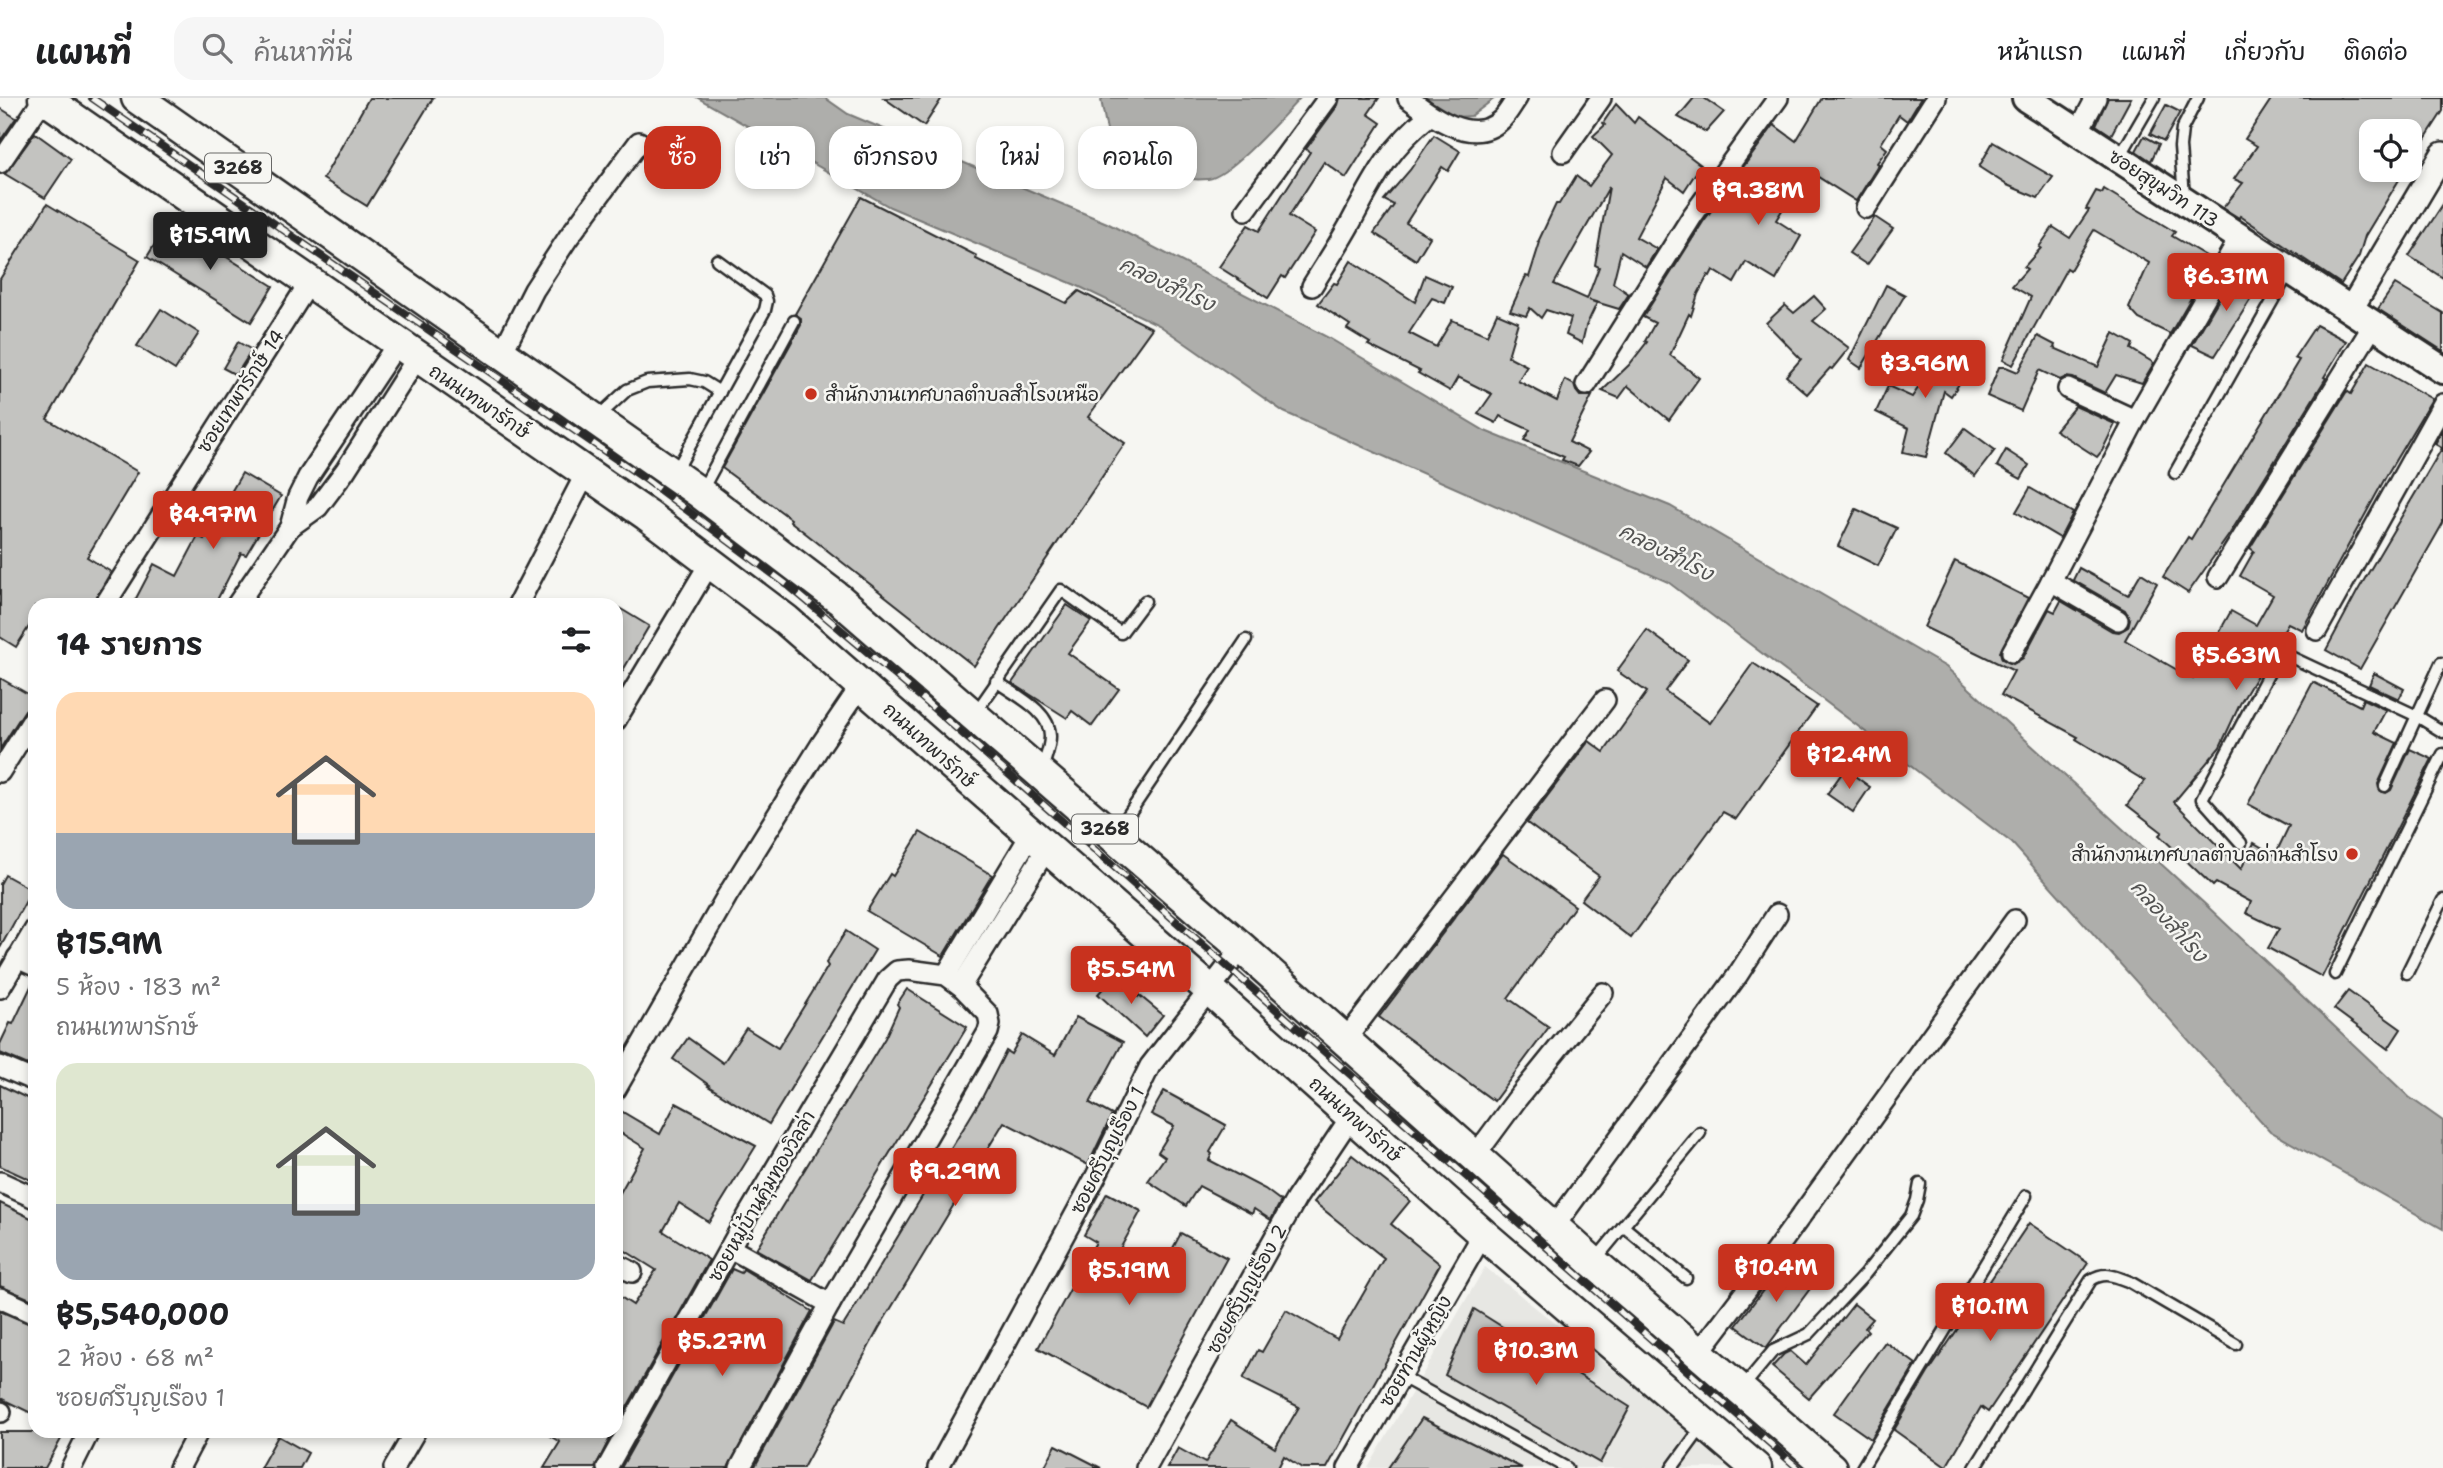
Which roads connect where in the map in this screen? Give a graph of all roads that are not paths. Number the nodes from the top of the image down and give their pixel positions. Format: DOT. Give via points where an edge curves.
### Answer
graph roads {
  1 [pos="44,98"];
  2 [pos="137,98"];
  3 [pos="1328,98"];
  4 [pos="1408,98"];
  5 [pos="1517,98"];
  6 [pos="1601,98"];
  7 [pos="1778,98"];
  8 [pos="1936,98"];
  9 [pos="2026,98"];
  10 [pos="2096,98"];
  11 [pos="2154,98"];
  12 [pos="2198,98"];
  13 [pos="1430,115"];
  14 [pos="2078,132"];
  15 [pos="639,142"];
  16 [pos="1563,152"];
  17 [pos="2443,154"];
  18 [pos="2119,159"];
  19 [pos="0,163"];
  20 [pos="2183,200"];
  21 [pos="1866,208"];
  22 [pos="1246,210"];
  23 [pos="2240,237"];
  24 [pos="717,260"];
  25 [pos="2290,270"];
  26 [pos="309,283"];
  27 [pos="1312,286"];
  28 [pos="2351,309"];
  29 [pos="794,321"];
  30 [pos="2374,324"];
  31 [pos="407,351"];
  32 [pos="502,353"];
  33 [pos="2443,370"];
  34 [pos="1586,385"];
  35 [pos="2068,389"];
  36 [pos="720,392"];
  37 [pos="2443,404"];
  38 [pos="596,419"];
  39 [pos="2135,420"];
  40 [pos="586,473"];
  41 [pos="2175,473"];
  42 [pos="674,474"];
  43 [pos="700,493"];
  44 [pos="290,527"];
  45 [pos="710,561"];
  46 [pos="2218,578"];
  47 [pos="2051,581"];
  48 [pos="109,598"];
  49 [pos="241,598"];
  50 [pos="521,598"];
  51 [pos="1146,601"];
  52 [pos="2118,620"];
  53 [pos="2317,630"];
  54 [pos="1246,640"];
  55 [pos="2012,652"];
  56 [pos="2441,663"];
  57 [pos="996,681"];
  58 [pos="862,684"];
  59 [pos="1605,699"];
  60 [pos="623,708"];
  61 [pos="974,716"];
  62 [pos="2417,716"];
  63 [pos="28,727"];
  64 [pos="2443,733"];
  65 [pos="2443,754"];
  66 [pos="0,772"];
  67 [pos="1041,774"];
  68 [pos="2385,786"];
  69 [pos="1113,836"];
  70 [pos="1039,841"];
  71 [pos="2241,843"];
  72 [pos="2443,900"];
  73 [pos="1777,914"];
  74 [pos="2015,920"];
  75 [pos="1242,948"];
  76 [pos="26,962"];
  77 [pos="2407,973"];
  78 [pos="2335,974"];
  79 [pos="954,980"];
  80 [pos="0,988"];
  81 [pos="1210,990"];
  82 [pos="1603,993"];
  83 [pos="1346,1039"];
  84 [pos="0,1066"];
  85 [pos="623,1077"];
  86 [pos="28,1079"];
  87 [pos="1352,1115"];
  88 [pos="1699,1133"];
  89 [pos="1475,1156"];
  90 [pos="0,1182"];
  91 [pos="1920,1184"];
  92 [pos="28,1195"];
  93 [pos="2026,1196"];
  94 [pos="1623,1226"];
  95 [pos="1554,1227"];
  96 [pos="1482,1234"];
  97 [pos="730,1248"];
  98 [pos="1593,1262"];
  99 [pos="1686,1278"];
  100 [pos="0,1298"];
  101 [pos="830,1304"];
  102 [pos="28,1311"];
  103 [pos="2236,1344"];
  104 [pos="1698,1354"];
  105 [pos="1400,1377"];
  106 [pos="1740,1390"];
  107 [pos="1705,1424"];
  108 [pos="86,1438"];
  109 [pos="195,1438"];
  110 [pos="412,1438"];
  111 [pos="71,1468"];
  112 [pos="179,1468"];
  113 [pos="394,1468"];
  114 [pos="607,1468"];
  115 [pos="740,1468"];
  116 [pos="938,1468"];
  117 [pos="1146,1468"];
  118 [pos="1348,1468"];
  119 [pos="1567,1468"];
  120 [pos="1672,1468"];
  121 [pos="1756,1468"];
  122 [pos="1831,1468"];
  123 [pos="1862,1468"];
  124 [pos="1975,1468"];
  1 -- 19 [label="street"];
  1 -- 26 [label="main road, ถนนเทพารักษ์ / 3268"];
  2 -- 32 [label="main road, 3268"];
  3 -- 22 [label="street"];
  4 -- 13 [label="street"];
  5 -- 13 [label="street" via="1502,120 1482,130 1467,130"];
  6 -- 16 [label="street"];
  7 -- 34 [label="street" via="1693,215"];
  8 -- 21 [label="street"];
  9 -- 14 [label="main road, ซอยสุขุมวิท 113"];
  10 -- 14 [label="street"];
  11 -- 18 [label="lane"];
  12 -- 20 [label="lane" via="2182,129"];
  13 -- 27 [label="street" via="1389,154"];
  14 -- 18 [label="main road, ซอยสุขุมวิท 113"];
  15 -- 32 [label="street" via="534,290"];
  17 -- 28 [label="street"];
  18 -- 20 [label="main road, ซอยสุขุมวิท 113"];
  20 -- 23 [label="main road, ซอยสุขุมวิท 113"];
  23 -- 25 [label="main road, ซอยสุขุมวิท 113"];
  23 -- 39 [label="street"];
  24 -- 36 [label="lane" via="767,301"];
  25 -- 28 [label="main road, ซอยสุขุมวิท 113"];
  25 -- 41 [label="lane"];
  26 -- 31 [label="main road, ถนนเทพารักษ์ / 3268"];
  26 -- 48 [label="street, ซอยเทพารักษ์ 14"];
  28 -- 30 [label="main road, ซอยสุขุมวิท 113"];
  29 -- 43 [label="lane"];
  30 -- 33 [label="main road, ซอยสุขุมวิท 113"];
  30 -- 46 [label="street"];
  31 -- 40 [label="main road, ถนนเทพารักษ์ / 3268"];
  31 -- 44 [label="street" via="308,477"];
  31 -- 44 [label="street" via="345,471 318,507"];
  32 -- 38 [label="main road, 3268"];
  35 -- 39 [label="street"];
  36 -- 38 [label="lane" via="690,379 647,382 627,390"];
  36 -- 42 [label="lane"];
  37 -- 53 [label="street"];
  38 -- 42 [label="main road, 3268"];
  39 -- 47 [label="street"];
  40 -- 45 [label="main road, ถนนเทพารักษ์ / 3268"];
  40 -- 50 [label="street"];
  42 -- 43 [label="main road, 3268"];
  43 -- 61 [label="main road, 3268" via="839,599"];
  44 -- 49 [label="street"];
  45 -- 58 [label="main road, ถนนเทพารักษ์ / 3268"];
  45 -- 60 [label="street"];
  47 -- 52 [label="street"];
  47 -- 55 [label="street"];
  51 -- 57 [label="lane" via="1121,633 1060,590"];
  54 -- 69 [label="lane"];
  56 -- 62 [label="lane"];
  57 -- 61 [label="lane"];
  57 -- 67 [label="lane" via="1048,722 1050,740"];
  58 -- 70 [label="main road, ถนนเทพารักษ์ / 3268"];
  58 -- 85 [label="street" via="727,896"];
  59 -- 83 [label="street"];
  61 -- 67 [label="main road, 3268"];
  62 -- 64 [label="lane"];
  62 -- 68 [label="lane"];
  62 -- 71 [label="lane" via="2280,652 2202,799"];
  63 -- 66 [label="street"];
  65 -- 78 [label="lane"];
  67 -- 69 [label="main road, 3268"];
  69 -- 75 [label="main road, 3268"];
  70 -- 79 [label="street"];
  70 -- 81 [label="main road, ถนนเทพารักษ์ / 3268"];
  72 -- 77 [label="lane"];
  73 -- 95 [label="street"];
  74 -- 104 [label="street"];
  75 -- 81 [label="street, ซอยศรีบุญเรือง 1"];
  75 -- 83 [label="main road, 3268"];
  76 -- 80 [label="street"];
  79 -- 97 [label="street, ซอยหมู่บ้านคุ้มทองวิลล่า" via="909,970 897,971 888,979"];
  79 -- 101 [label="street" via="988,1014 988,1032"];
  81 -- 87 [label="main road, ถนนเทพารักษ์ / 3268"];
  81 -- 116 [label="street, ซอยศรีบุญเรือง 1" via="1150,1066 1096,1176"];
  82 -- 89 [label="street"];
  83 -- 89 [label="main road, 3268"];
  84 -- 86 [label="street"];
  87 -- 96 [label="main road, ถนนเทพารักษ์ / 3268"];
  87 -- 117 [label="street, ซอยศรีบุญเรือง 2" via="1296,1199"];
  88 -- 94 [label="lane"];
  89 -- 95 [label="main road, 3268"];
  90 -- 92 [label="street"];
  91 -- 106 [label="lane" via="1910,1216 1865,1274 1810,1334 1773,1351"];
  93 -- 123 [label="lane"];
  94 -- 98 [label="lane"];
  94 -- 99 [label="lane"];
  95 -- 98 [label="main road, 3268"];
  96 -- 105 [label="street, ซอยท่านผู้หญิง"];
  96 -- 107 [label="main road, ถนนเทพารักษ์ / 3268"];
  97 -- 101 [label="street"];
  97 -- 114 [label="street, ซอยหมู่บ้านคุ้มทองวิลล่า"];
  98 -- 104 [label="main road, 3268"];
  100 -- 102 [label="street"];
  101 -- 115 [label="street"];
  103 -- 124 [label="lane" via="2130,1282 2099,1274 2091,1280"];
  104 -- 106 [label="main road, 3268"];
  105 -- 118 [label="street, ซอยท่านผู้หญิง"];
  105 -- 119 [label="lane"];
  106 -- 122 [label="main road, 3268"];
  107 -- 120 [label="lane"];
  107 -- 121 [label="main road, ถนนเทพารักษ์ / 3268"];
  108 -- 111 [label="street"];
  109 -- 112 [label="street"];
  110 -- 113 [label="street"];
}
